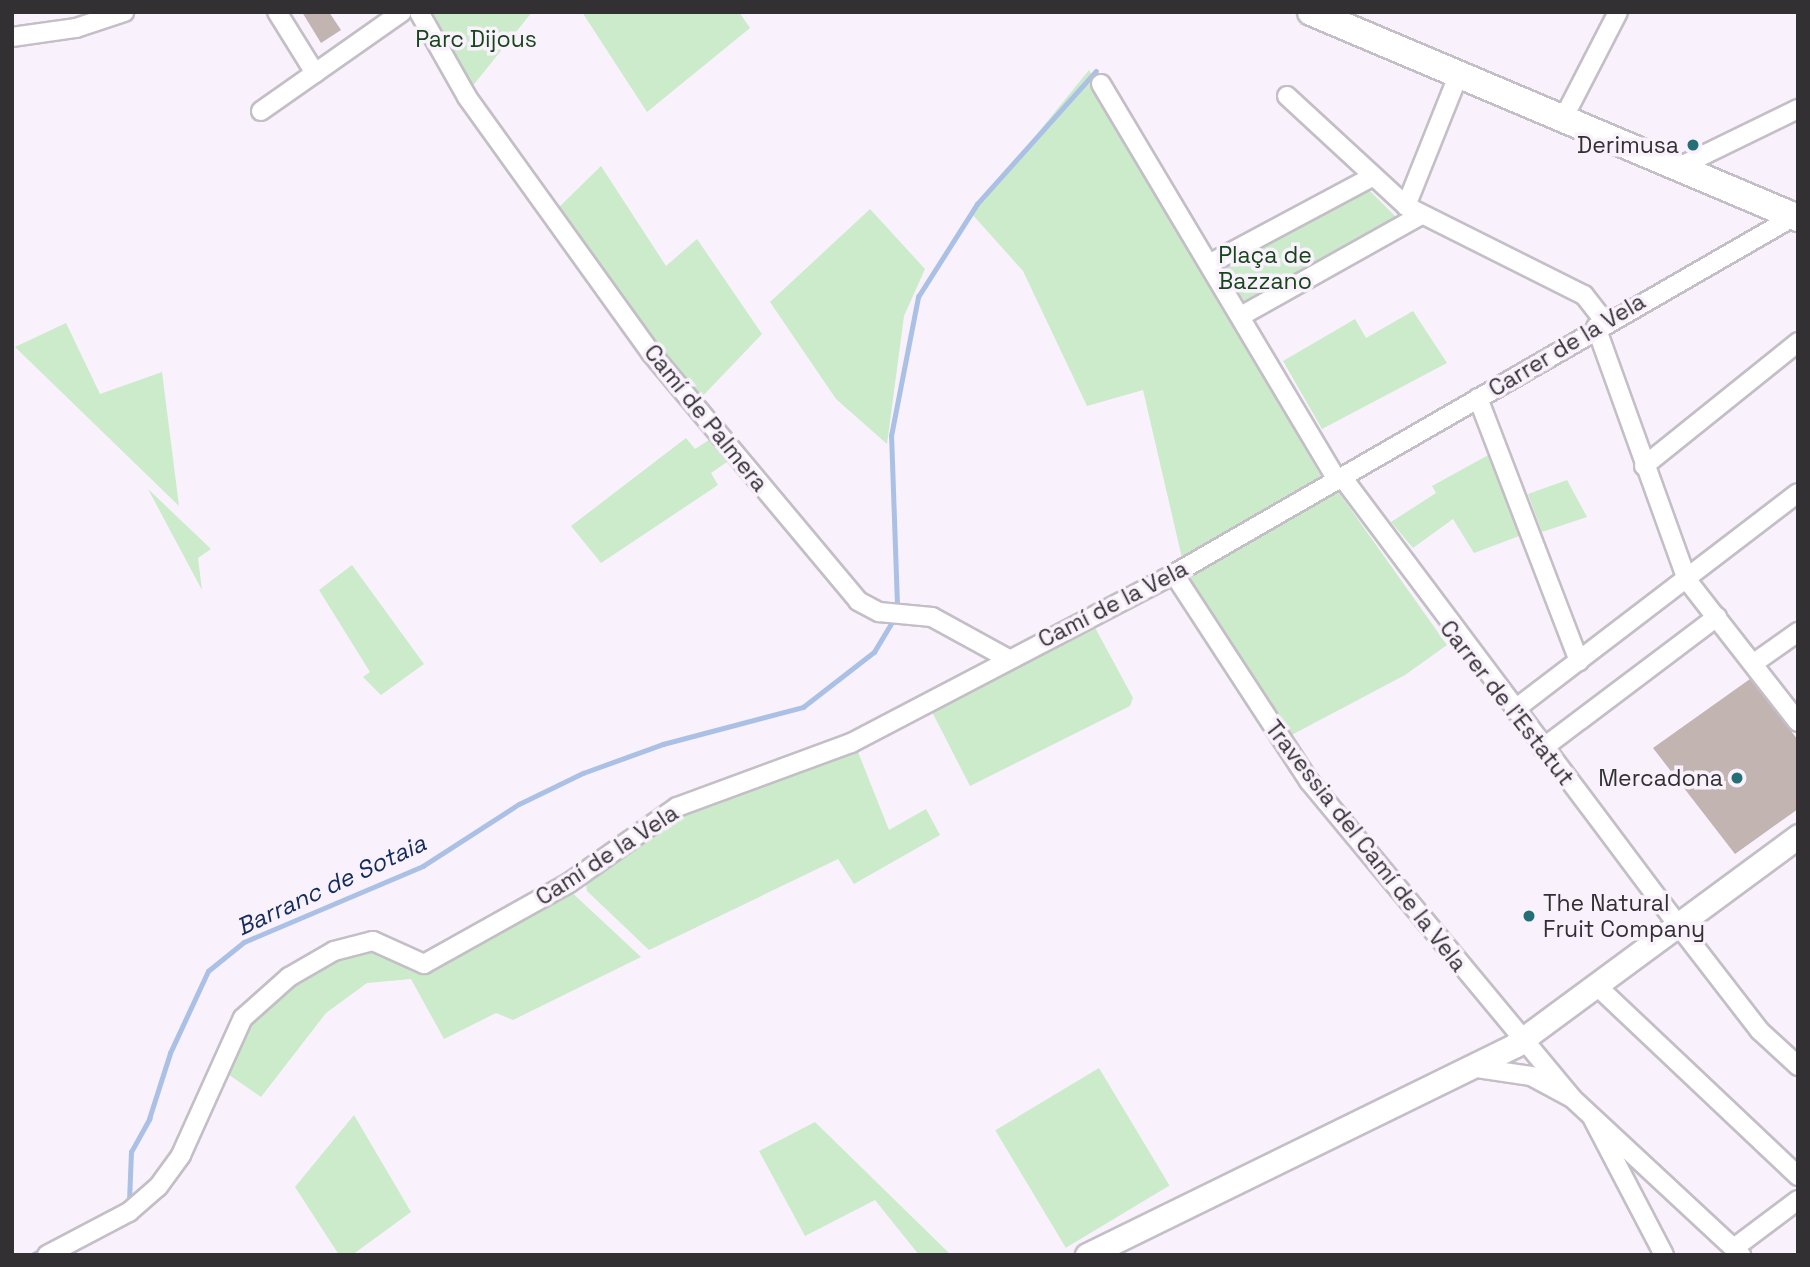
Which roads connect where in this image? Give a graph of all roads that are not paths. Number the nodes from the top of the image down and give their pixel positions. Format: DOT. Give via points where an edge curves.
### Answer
graph roads {
  1 [pos="124,12"];
  2 [pos="277,12"];
  3 [pos="402,12"];
  4 [pos="419,12"];
  5 [pos="1311,12"];
  6 [pos="1618,12"];
  7 [pos="94,18"];
  8 [pos="12,37"];
  9 [pos="315,73"];
  10 [pos="1458,76"];
  11 [pos="1101,84"];
  12 [pos="1287,96"];
  13 [pos="1798,109"];
  14 [pos="261,111"];
  15 [pos="1563,120"];
  16 [pos="1677,168"];
  17 [pos="1370,178"];
  18 [pos="1413,210"];
  19 [pos="1796,218"];
  20 [pos="1209,264"];
  21 [pos="1241,316"];
  22 [pos="1600,324"];
  23 [pos="1798,342"];
  24 [pos="1478,398"];
  25 [pos="1644,466"];
  26 [pos="1339,479"];
  27 [pos="1798,493"];
  28 [pos="1174,574"];
  29 [pos="1687,580"];
  30 [pos="1717,617"];
  31 [pos="1798,632"];
  32 [pos="1007,658"];
  33 [pos="1579,661"];
  34 [pos="1754,663"];
  35 [pos="1514,710"];
  36 [pos="1798,722"];
  37 [pos="1543,748"];
  38 [pos="1798,836"];
  39 [pos="1678,925"];
  40 [pos="1597,986"];
  41 [pos="1524,1039"];
  42 [pos="1798,1066"];
  43 [pos="1469,1067"];
  44 [pos="1572,1098"];
  45 [pos="1592,1116"];
  46 [pos="1798,1176"];
  47 [pos="1798,1200"];
  48 [pos="1737,1252"];
  49 [pos="47,1255"];
  50 [pos="1087,1255"];
  51 [pos="1664,1255"];
  1 -- 7 [label="street"];
  2 -- 9 [label="street"];
  3 -- 9 [label="street"];
  4 -- 32 [label="street, Camí de Palmera" via="467,97 651,353 858,601 878,612 932,617"];
  5 -- 10 [label="highway"];
  6 -- 15 [label="street"];
  7 -- 8 [label="street"];
  9 -- 14 [label="street"];
  10 -- 15 [label="highway"];
  10 -- 18 [label="street"];
  11 -- 20 [label="street, Carrer de l'Estatut"];
  12 -- 17 [label="street"];
  13 -- 16 [label="street"];
  15 -- 16 [label="highway"];
  16 -- 19 [label="highway"];
  17 -- 18 [label="street"];
  17 -- 20 [label="street"];
  18 -- 21 [label="street"];
  18 -- 22 [label="street" via="1584,295"];
  19 -- 22 [label="street, Carrer de la Vela"];
  20 -- 21 [label="street, Carrer de l'Estatut"];
  21 -- 26 [label="street, Carrer de l'Estatut"];
  22 -- 24 [label="street, Carrer de la Vela"];
  22 -- 25 [label="street"];
  23 -- 25 [label="street"];
  24 -- 26 [label="street, Carrer de la Vela"];
  24 -- 33 [label="street"];
  25 -- 29 [label="street"];
  26 -- 28 [label="street, Camí de la Vela"];
  26 -- 35 [label="street, Carrer de l'Estatut"];
  27 -- 29 [label="street"];
  28 -- 32 [label="street, Camí de la Vela"];
  28 -- 41 [label="street, Travessia del Camí de la Vela" via="1309,781"];
  29 -- 30 [label="street"];
  29 -- 33 [label="street"];
  30 -- 34 [label="street"];
  30 -- 37 [label="street"];
  31 -- 34 [label="street"];
  32 -- 49 [label="street, Camí de la Vela" via="851,743 677,807 569,883 424,964 373,941 334,951 289,977 243,1018 181,1155 158,1187 129,1212"];
  33 -- 35 [label="street"];
  34 -- 36 [label="street"];
  35 -- 37 [label="street, Carrer de l'Estatut"];
  37 -- 39 [label="street, Carrer de l'Estatut"];
  38 -- 39 [label="main road"];
  39 -- 40 [label="main road"];
  39 -- 42 [label="street, Carrer de l'Estatut" via="1760,1031"];
  40 -- 41 [label="main road"];
  40 -- 46 [label="street"];
  41 -- 43 [label="main road"];
  41 -- 44 [label="street, Travessia del Camí de la Vela"];
  43 -- 44 [label="street" via="1531,1076"];
  43 -- 50 [label="main road"];
  44 -- 45 [label="street"];
  45 -- 48 [label="street"];
  45 -- 51 [label="street"];
  47 -- 48 [label="street"];
}
